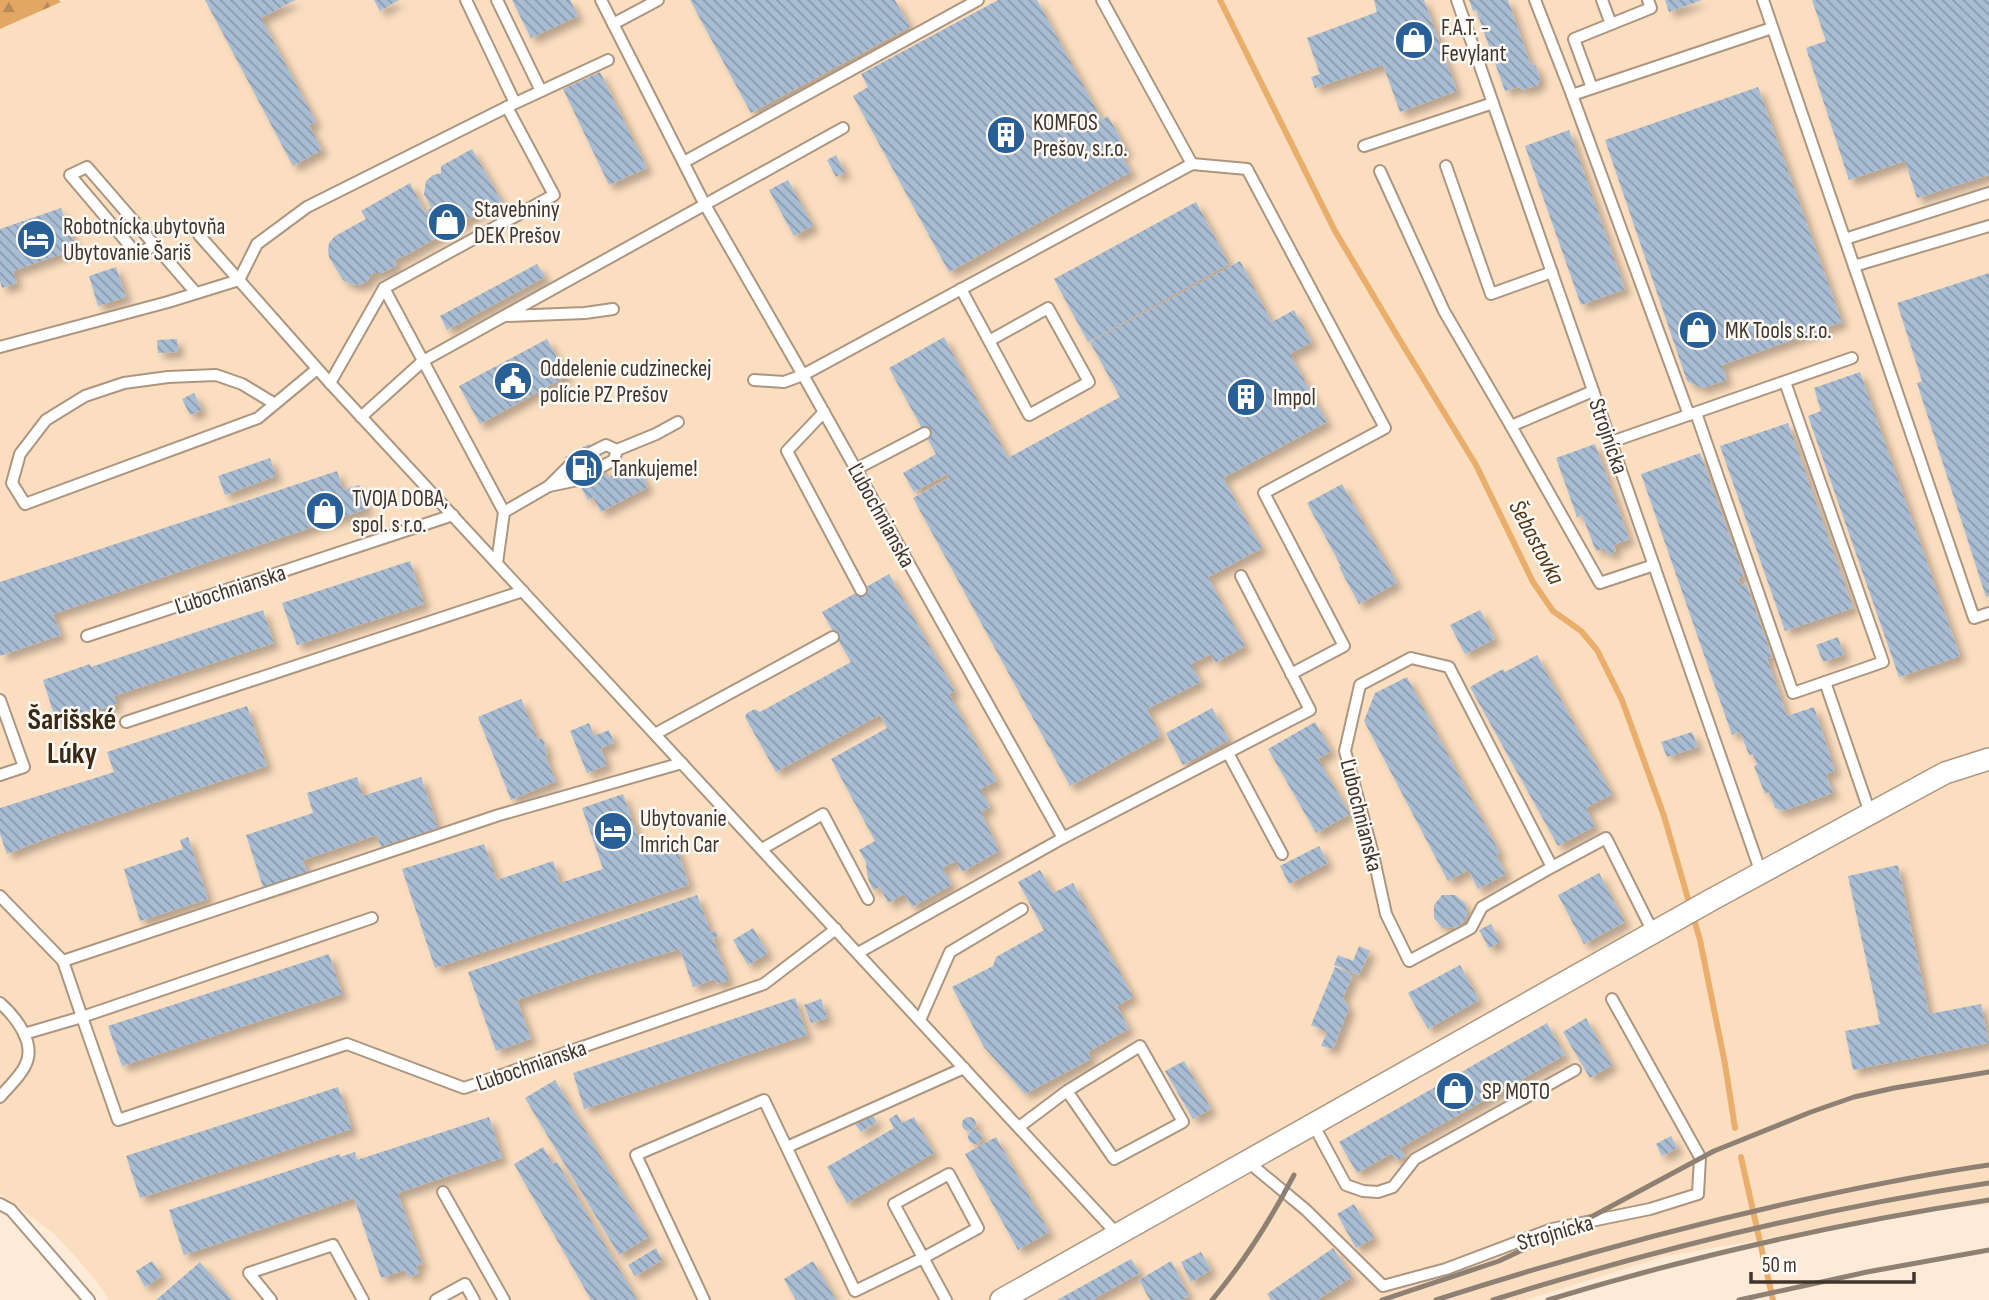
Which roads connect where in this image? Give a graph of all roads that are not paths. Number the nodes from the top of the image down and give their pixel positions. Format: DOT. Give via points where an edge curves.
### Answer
graph roads {
  1 [pos="466,0"];
  2 [pos="497,0"];
  3 [pos="601,0"];
  4 [pos="659,0"];
  5 [pos="978,0"];
  6 [pos="1102,0"];
  7 [pos="1457,0"];
  8 [pos="1535,0"];
  9 [pos="1602,0"];
  10 [pos="1648,0"];
  11 [pos="1763,0"];
  12 [pos="613,24"];
  13 [pos="1611,24"];
  14 [pos="1772,28"];
  15 [pos="608,60"];
  16 [pos="541,91"];
  17 [pos="1583,91"];
  18 [pos="1493,103"];
  19 [pos="511,105"];
  20 [pos="843,128"];
  21 [pos="1364,146"];
  22 [pos="684,162"];
  23 [pos="1192,164"];
  24 [pos="1446,166"];
  25 [pos="1380,172"];
  26 [pos="1989,193"];
  27 [pos="704,203"];
  28 [pos="1989,226"];
  29 [pos="199,234"];
  30 [pos="1845,239"];
  31 [pos="155,246"];
  32 [pos="1854,266"];
  33 [pos="1552,272"];
  34 [pos="239,280"];
  35 [pos="384,288"];
  36 [pos="961,289"];
  37 [pos="196,293"];
  38 [pos="613,309"];
  39 [pos="502,317"];
  40 [pos="989,341"];
  41 [pos="0,347"];
  42 [pos="1852,358"];
  43 [pos="423,361"];
  44 [pos="317,369"];
  45 [pos="803,375"];
  46 [pos="754,380"];
  47 [pos="1785,382"];
  48 [pos="330,383"];
  49 [pos="1593,391"];
  50 [pos="275,404"];
  51 [pos="824,412"];
  52 [pos="1692,414"];
  53 [pos="362,417"];
  54 [pos="678,422"];
  55 [pos="1511,426"];
  56 [pos="925,433"];
  57 [pos="1611,442"];
  58 [pos="617,450"];
  59 [pos="592,452"];
  60 [pos="569,466"];
  61 [pos="601,467"];
  62 [pos="856,469"];
  63 [pos="578,480"];
  64 [pos="549,486"];
  65 [pos="504,512"];
  66 [pos="453,515"];
  67 [pos="497,562"];
  68 [pos="1654,565"];
  69 [pos="1241,576"];
  70 [pos="861,590"];
  71 [pos="523,591"];
  72 [pos="1989,613"];
  73 [pos="87,636"];
  74 [pos="834,637"];
  75 [pos="1291,674"];
  76 [pos="1825,682"];
  77 [pos="0,700"];
  78 [pos="126,722"];
  79 [pos="655,734"];
  80 [pos="1227,753"];
  81 [pos="1989,759"];
  82 [pos="682,763"];
  83 [pos="0,775"];
  84 [pos="1870,813"];
  85 [pos="1063,838"];
  86 [pos="762,849"];
  87 [pos="1282,854"];
  88 [pos="1552,867"];
  89 [pos="1761,873"];
  90 [pos="0,896"];
  91 [pos="868,899"];
  92 [pos="1021,909"];
  93 [pos="372,918"];
  94 [pos="836,929"];
  95 [pos="1653,932"];
  96 [pos="858,953"];
  97 [pos="63,961"];
  98 [pos="1612,999"];
  99 [pos="0,1003"];
  100 [pos="82,1017"];
  101 [pos="920,1020"];
  102 [pos="24,1034"];
  103 [pos="964,1068"];
  104 [pos="1575,1070"];
  105 [pos="1067,1091"];
  106 [pos="0,1097"];
  107 [pos="1313,1124"];
  108 [pos="1019,1127"];
  109 [pos="787,1147"];
  110 [pos="1247,1161"];
  111 [pos="443,1192"];
  112 [pos="0,1204"];
  113 [pos="1118,1235"];
  114 [pos="923,1258"];
  115 [pos="89,1300"];
  116 [pos="271,1300"];
  117 [pos="363,1300"];
  118 [pos="436,1300"];
  119 [pos="474,1300"];
  120 [pos="504,1300"];
  121 [pos="704,1300"];
  122 [pos="946,1300"];
  123 [pos="1001,1300"];
  1 -- 19 [label="lane"];
  2 -- 16 [label="lane"];
  3 -- 12 [label="lane, Ľubochnianska"];
  4 -- 12 [label="lane"];
  5 -- 22 [label="lane"];
  6 -- 23 [label="lane"];
  7 -- 18 [label="lane, Strojnícka"];
  8 -- 17 [label="lane"];
  9 -- 13 [label="lane"];
  10 -- 13 [label="lane" via="1651,8"];
  11 -- 14 [label="lane"];
  12 -- 22 [label="lane, Ľubochnianska"];
  13 -- 17 [label="lane" via="1574,39"];
  14 -- 17 [label="lane"];
  14 -- 30 [label="lane"];
  15 -- 16 [label="lane"];
  16 -- 19 [label="lane"];
  17 -- 52 [label="lane"];
  18 -- 21 [label="lane"];
  18 -- 33 [label="lane, Strojnícka"];
  19 -- 34 [label="lane" via="307,206 257,244"];
  19 -- 35 [label="lane" via="554,195"];
  20 -- 27 [label="lane"];
  22 -- 27 [label="lane, Ľubochnianska"];
  23 -- 36 [label="lane"];
  23 -- 75 [label="lane" via="1247,169 1385,428 1264,493 1344,646"];
  24 -- 33 [label="lane" via="1491,294"];
  25 -- 55 [label="lane" via="1444,311"];
  26 -- 30 [label="lane"];
  27 -- 39 [label="lane"];
  27 -- 45 [label="lane, Ľubochnianska"];
  28 -- 32 [label="lane"];
  29 -- 34 [label="lane"];
  30 -- 32 [label="lane"];
  31 -- 31 [label="lane" via="87,166 70,175 136,253"];
  31 -- 37 [label="lane"];
  32 -- 72 [label="lane" via="1974,618"];
  33 -- 49 [label="lane, Strojnícka"];
  34 -- 37 [label="lane"];
  34 -- 44 [label="lane"];
  35 -- 43 [label="lane"];
  35 -- 48 [label="lane"];
  36 -- 40 [label="lane"];
  36 -- 45 [label="lane"];
  37 -- 41 [label="lane"];
  38 -- 39 [label="lane"];
  39 -- 43 [label="lane"];
  40 -- 40 [label="lane" via="1029,415 1089,382 1048,308"];
  42 -- 47 [label="lane"];
  43 -- 53 [label="lane"];
  43 -- 65 [label="lane"];
  44 -- 48 [label="lane"];
  44 -- 50 [label="lane"];
  45 -- 46 [label="lane" via="785,382"];
  45 -- 51 [label="lane, Ľubochnianska"];
  47 -- 52 [label="lane"];
  47 -- 76 [label="lane" via="1883,662"];
  48 -- 53 [label="lane"];
  49 -- 55 [label="lane"];
  49 -- 57 [label="lane, Strojnícka"];
  50 -- 50 [label="lane" via="258,418 25,504 12,482 20,454 46,420 85,396 124,383 216,375"];
  51 -- 62 [label="lane, Ľubochnianska"];
  51 -- 70 [label="lane" via="787,451"];
  52 -- 57 [label="lane"];
  52 -- 76 [label="lane" via="1794,692"];
  53 -- 66 [label="lane"];
  54 -- 58 [label="lane"];
  55 -- 68 [label="lane" via="1600,583"];
  56 -- 62 [label="lane"];
  57 -- 68 [label="lane, Strojnícka"];
  58 -- 59 [label="lane" via="606,445"];
  58 -- 61 [label="lane" via="614,460"];
  60 -- 64 [label="lane"];
  62 -- 85 [label="lane, Ľubochnianska"];
  63 -- 64 [label="lane"];
  64 -- 65 [label="lane"];
  65 -- 67 [label="lane"];
  66 -- 67 [label="lane"];
  66 -- 73 [label="lane, Ľubochnianska"];
  67 -- 71 [label="lane"];
  68 -- 89 [label="lane, Strojnícka"];
  69 -- 75 [label="lane"];
  71 -- 78 [label="lane"];
  71 -- 79 [label="lane"];
  74 -- 79 [label="lane"];
  75 -- 80 [label="lane" via="1310,710"];
  76 -- 84 [label="lane"];
  77 -- 83 [label="lane" via="24,767"];
  79 -- 82 [label="lane"];
  80 -- 85 [label="lane"];
  80 -- 87 [label="lane"];
  81 -- 84 [label="street" via="1945,773"];
  82 -- 86 [label="lane"];
  82 -- 97 [label="lane" via="499,816"];
  84 -- 89 [label="street"];
  85 -- 96 [label="lane"];
  86 -- 91 [label="lane" via="822,814"];
  86 -- 94 [label="lane"];
  88 -- 88 [label="lane, Ľubochnianska" via="1448,667 1411,658 1360,685 1345,751 1386,914 1409,961 1471,928 1482,907"];
  88 -- 95 [label="lane, Ľubochnianska" via="1606,838"];
  89 -- 95 [label="street"];
  90 -- 97 [label="lane"];
  92 -- 101 [label="lane" via="950,952"];
  93 -- 100 [label="lane"];
  94 -- 96 [label="lane"];
  94 -- 100 [label="lane, Ľubochnianska" via="764,984 464,1088 348,1044 118,1120"];
  95 -- 107 [label="street"];
  96 -- 101 [label="lane"];
  97 -- 100 [label="lane, Ľubochnianska"];
  98 -- 110 [label="lane, Strojnícka" via="1700,1157 1698,1194 1552,1229 1446,1269 1383,1286 1307,1210"];
  99 -- 102 [label="lane"];
  100 -- 102 [label="lane"];
  101 -- 103 [label="lane"];
  102 -- 106 [label="lane" via="27,1064"];
  103 -- 108 [label="lane"];
  103 -- 109 [label="lane"];
  104 -- 107 [label="lane" via="1416,1159 1393,1188 1378,1192 1346,1185"];
  105 -- 105 [label="lane" via="1140,1046 1183,1122 1114,1159"];
  105 -- 108 [label="lane"];
  107 -- 110 [label="street"];
  108 -- 113 [label="lane"];
  109 -- 114 [label="lane" via="855,1291"];
  109 -- 121 [label="lane" via="764,1100 636,1155"];
  110 -- 113 [label="street"];
  111 -- 120 [label="lane"];
  112 -- 115 [label="lane" via="11,1210"];
  113 -- 123 [label="street"];
  114 -- 114 [label="lane" via="894,1204 949,1174 978,1228"];
  114 -- 122 [label="lane"];
  116 -- 117 [label="lane" via="249,1273 333,1245"];
  118 -- 119 [label="lane" via="465,1283"];
}
